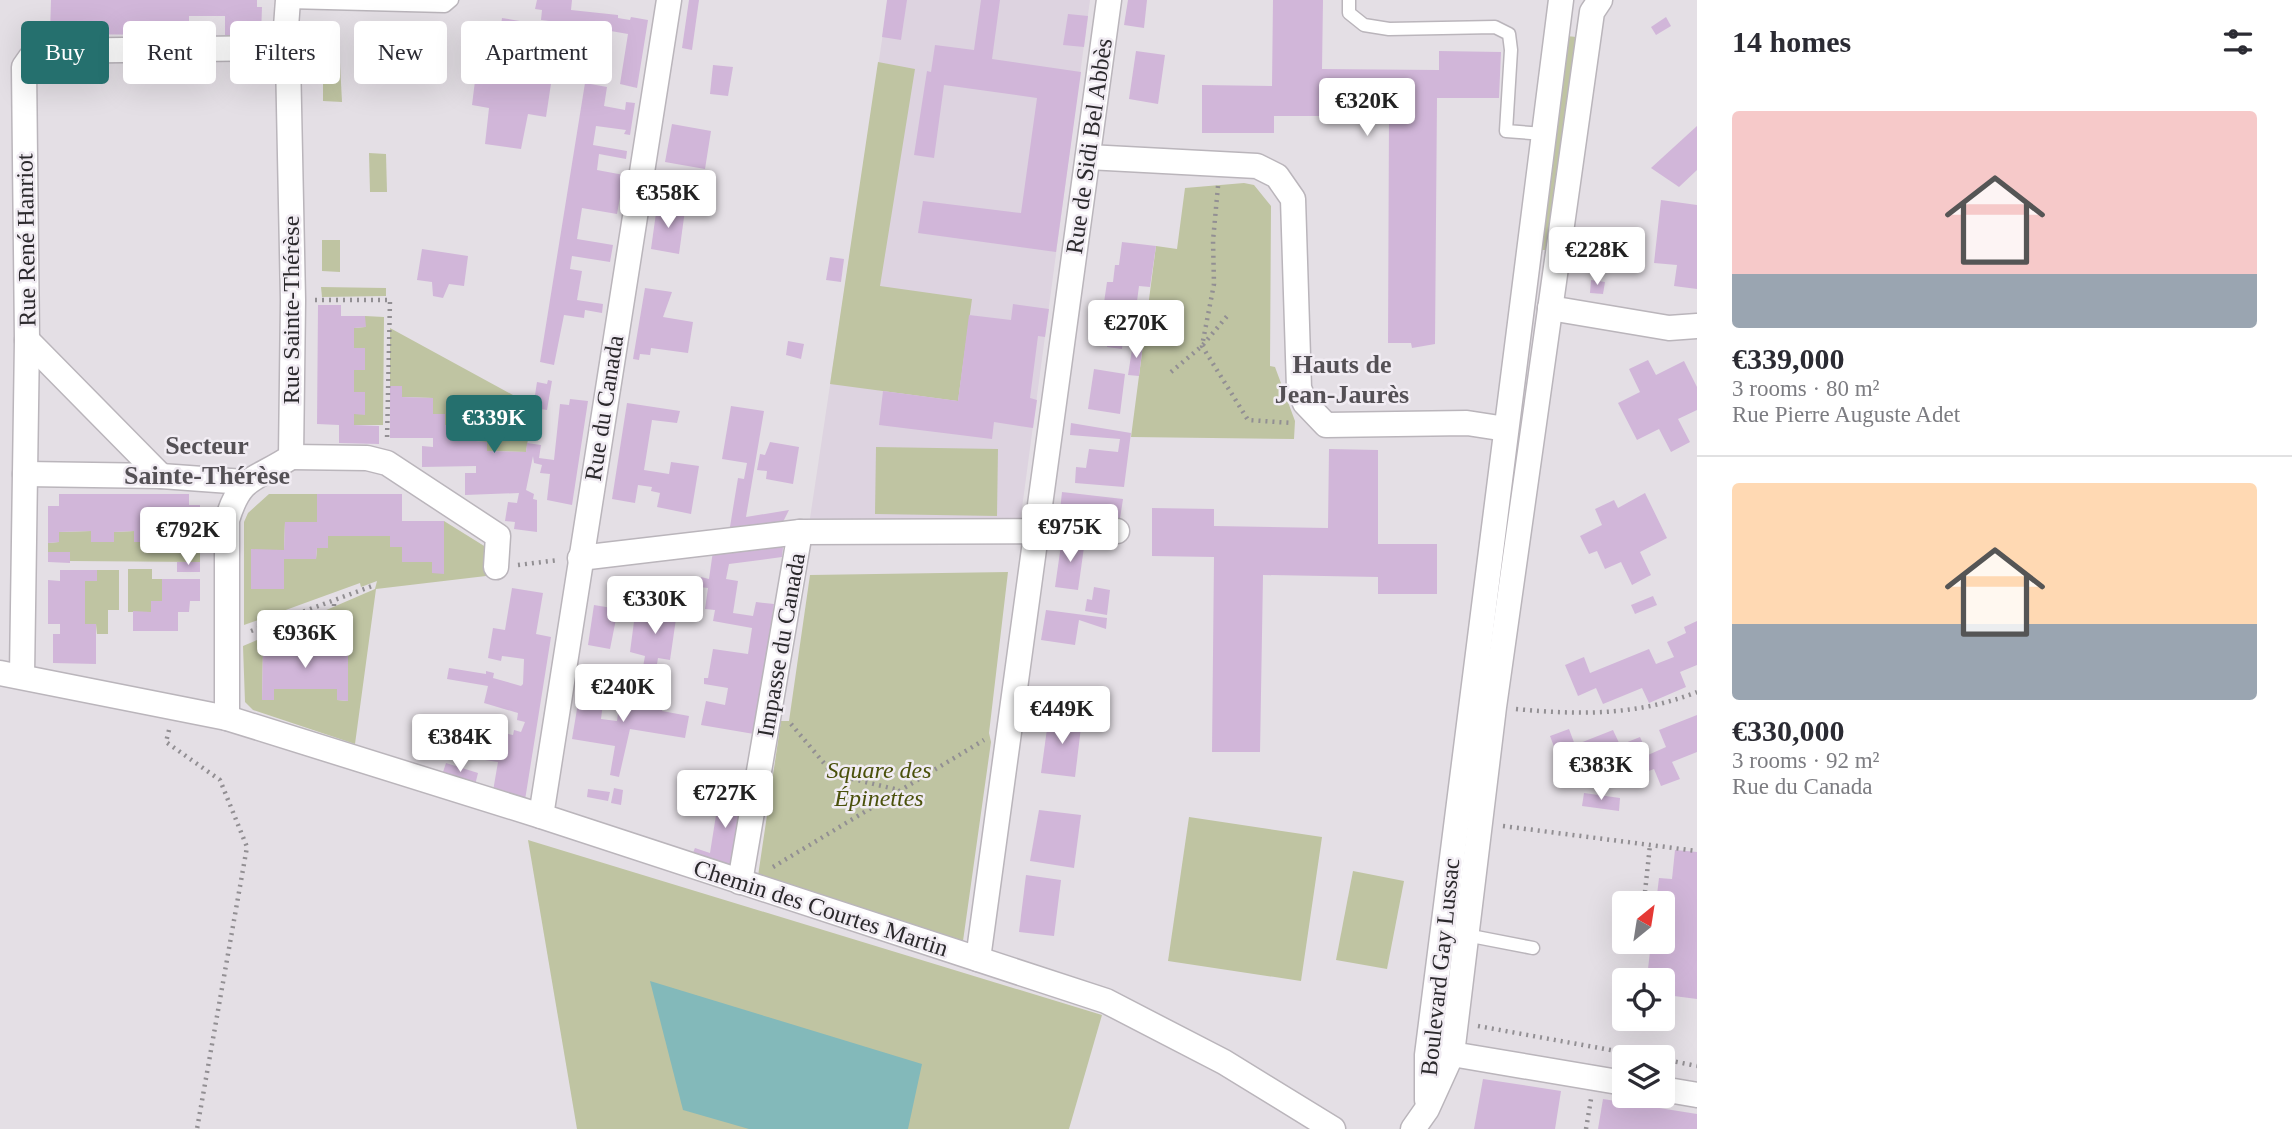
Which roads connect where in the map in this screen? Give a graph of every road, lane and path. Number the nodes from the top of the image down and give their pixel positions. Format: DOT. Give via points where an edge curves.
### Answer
graph roads {
  1 [pos="452,0"];
  2 [pos="669,0"];
  3 [pos="1109,0"];
  4 [pos="1349,0"];
  5 [pos="1561,0"];
  6 [pos="1600,0"];
  7 [pos="288,1"];
  8 [pos="286,21"];
  9 [pos="230,49"];
  10 [pos="289,84"];
  11 [pos="1544,134"];
  12 [pos="1088,158"];
  13 [pos="1220,164"];
  14 [pos="293,300"];
  15 [pos="1550,308"];
  16 [pos="1228,315"];
  17 [pos="1697,326"];
  18 [pos="27,340"];
  19 [pos="1202,346"];
  20 [pos="1171,372"];
  21 [pos="1326,425"];
  22 [pos="1506,429"];
  23 [pos="291,457"];
  24 [pos="387,463"];
  25 [pos="26,474"];
  26 [pos="161,476"];
  27 [pos="244,482"];
  28 [pos="1039,530"];
  29 [pos="1117,531"];
  30 [pos="800,532"];
  31 [pos="580,558"];
  32 [pos="496,567"];
  33 [pos="375,585"];
  34 [pos="334,600"];
  35 [pos="279,620"];
  36 [pos="229,639"];
  37 [pos="279,648"];
  38 [pos="334,648"];
  39 [pos="11,674"];
  40 [pos="1697,692"];
  41 [pos="771,703"];
  42 [pos="175,707"];
  43 [pos="1494,707"];
  44 [pos="227,718"];
  45 [pos="1009,745"];
  46 [pos="900,790"];
  47 [pos="541,816"];
  48 [pos="1480,824"];
  49 [pos="1650,845"];
  50 [pos="1697,851"];
  51 [pos="741,877"];
  52 [pos="1645,891"];
  53 [pos="1466,934"];
  54 [pos="1533,948"];
  55 [pos="978,959"];
  56 [pos="1456,1022"];
  57 [pos="1612,1050"];
  58 [pos="1452,1054"];
  59 [pos="1675,1062"];
  60 [pos="1697,1066"];
  61 [pos="1612,1081"];
  62 [pos="1675,1091"];
  63 [pos="1697,1095"];
  64 [pos="1423,1122"];
  65 [pos="197,1129"];
  66 [pos="1334,1129"];
  1 -- 7 [label="lane" via="445,6"];
  2 -- 31 [label="street, Rue du Canada"];
  3 -- 12 [label="street, Rue de Sidi Bel Abbès"];
  4 -- 11 [label="lane" via="1349,13 1364,25 1389,29 1495,27 1509,34 1506,131"];
  5 -- 11 [label="street, Boulevard Gay Lussac"];
  6 -- 15 [label="street, Boulevard Gay Lussac" via="1592,12"];
  7 -- 8 [label="street, Rue Sainte-Thérèse"];
  9 -- 18 [label="street, Rue René Hanriot" via="47,51 31,57 24,67"];
  10 -- 14 [label="street, Rue Sainte-Thérèse"];
  11 -- 22 [label="street, Boulevard Gay Lussac"];
  12 -- 13 [label="street"];
  12 -- 28 [label="street, Rue de Sidi Bel Abbès"];
  13 -- 19 [label="path" via="1214,284"];
  13 -- 21 [label="street" via="1257,166 1277,176 1293,199 1299,388 1305,403"];
  14 -- 23 [label="street, Rue Sainte-Thérèse"];
  14 -- 24 [label="path" via="390,300"];
  15 -- 17 [label="street" via="1669,328"];
  15 -- 43 [label="street, Boulevard Gay Lussac"];
  16 -- 19 [label="path"];
  18 -- 25 [label="street, Rue René Hanriot"];
  18 -- 26 [label="street"];
  19 -- 20 [label="path"];
  19 -- 21 [label="path" via="1248,420"];
  21 -- 22 [label="street" via="1467,423"];
  22 -- 64 [label="street, Boulevard Gay Lussac" via="1427,1055"];
  23 -- 24 [label="street" via="367,457"];
  23 -- 27 [label="street"];
  24 -- 32 [label="street" via="498,536"];
  25 -- 26 [label="street"];
  25 -- 39 [label="street, Rue René Hanriot"];
  26 -- 27 [label="street"];
  27 -- 36 [label="street" via="227,520"];
  28 -- 29 [label="street"];
  28 -- 30 [label="street"];
  28 -- 45 [label="street, Rue de Sidi Bel Abbès"];
  30 -- 31 [label="street"];
  30 -- 41 [label="street, Impasse du Canada"];
  31 -- 32 [label="path"];
  31 -- 47 [label="street, Rue du Canada"];
  33 -- 34 [label="path"];
  34 -- 35 [label="path"];
  34 -- 38 [label="path"];
  35 -- 36 [label="path"];
  35 -- 37 [label="path"];
  36 -- 44 [label="street"];
  39 -- 42 [label="street, Chemin des Courtes Martin"];
  40 -- 43 [label="path" via="1661,706 1578,715"];
  41 -- 46 [label="path" via="829,769 840,776"];
  41 -- 51 [label="street, Impasse du Canada"];
  42 -- 44 [label="street, Chemin des Courtes Martin"];
  42 -- 65 [label="path" via="166,742 220,780 247,847"];
  43 -- 48 [label="street, Boulevard Gay Lussac"];
  44 -- 47 [label="street, Chemin des Courtes Martin"];
  45 -- 46 [label="path" via="981,740"];
  45 -- 55 [label="street, Rue de Sidi Bel Abbès"];
  46 -- 51 [label="path" via="758,876"];
  47 -- 51 [label="street, Chemin des Courtes Martin"];
  48 -- 49 [label="path"];
  48 -- 53 [label="street, Boulevard Gay Lussac"];
  49 -- 50 [label="path"];
  49 -- 52 [label="path"];
  51 -- 55 [label="street, Chemin des Courtes Martin"];
  53 -- 54 [label="lane"];
  53 -- 56 [label="street, Boulevard Gay Lussac"];
  55 -- 66 [label="street, Chemin des Courtes Martin" via="1106,1001 1224,1062"];
  56 -- 57 [label="path"];
  56 -- 58 [label="street, Boulevard Gay Lussac"];
  58 -- 61 [label="street"];
  58 -- 64 [label="street, Boulevard Gay Lussac"];
  59 -- 60 [label="path"];
  62 -- 63 [label="street"];
}
